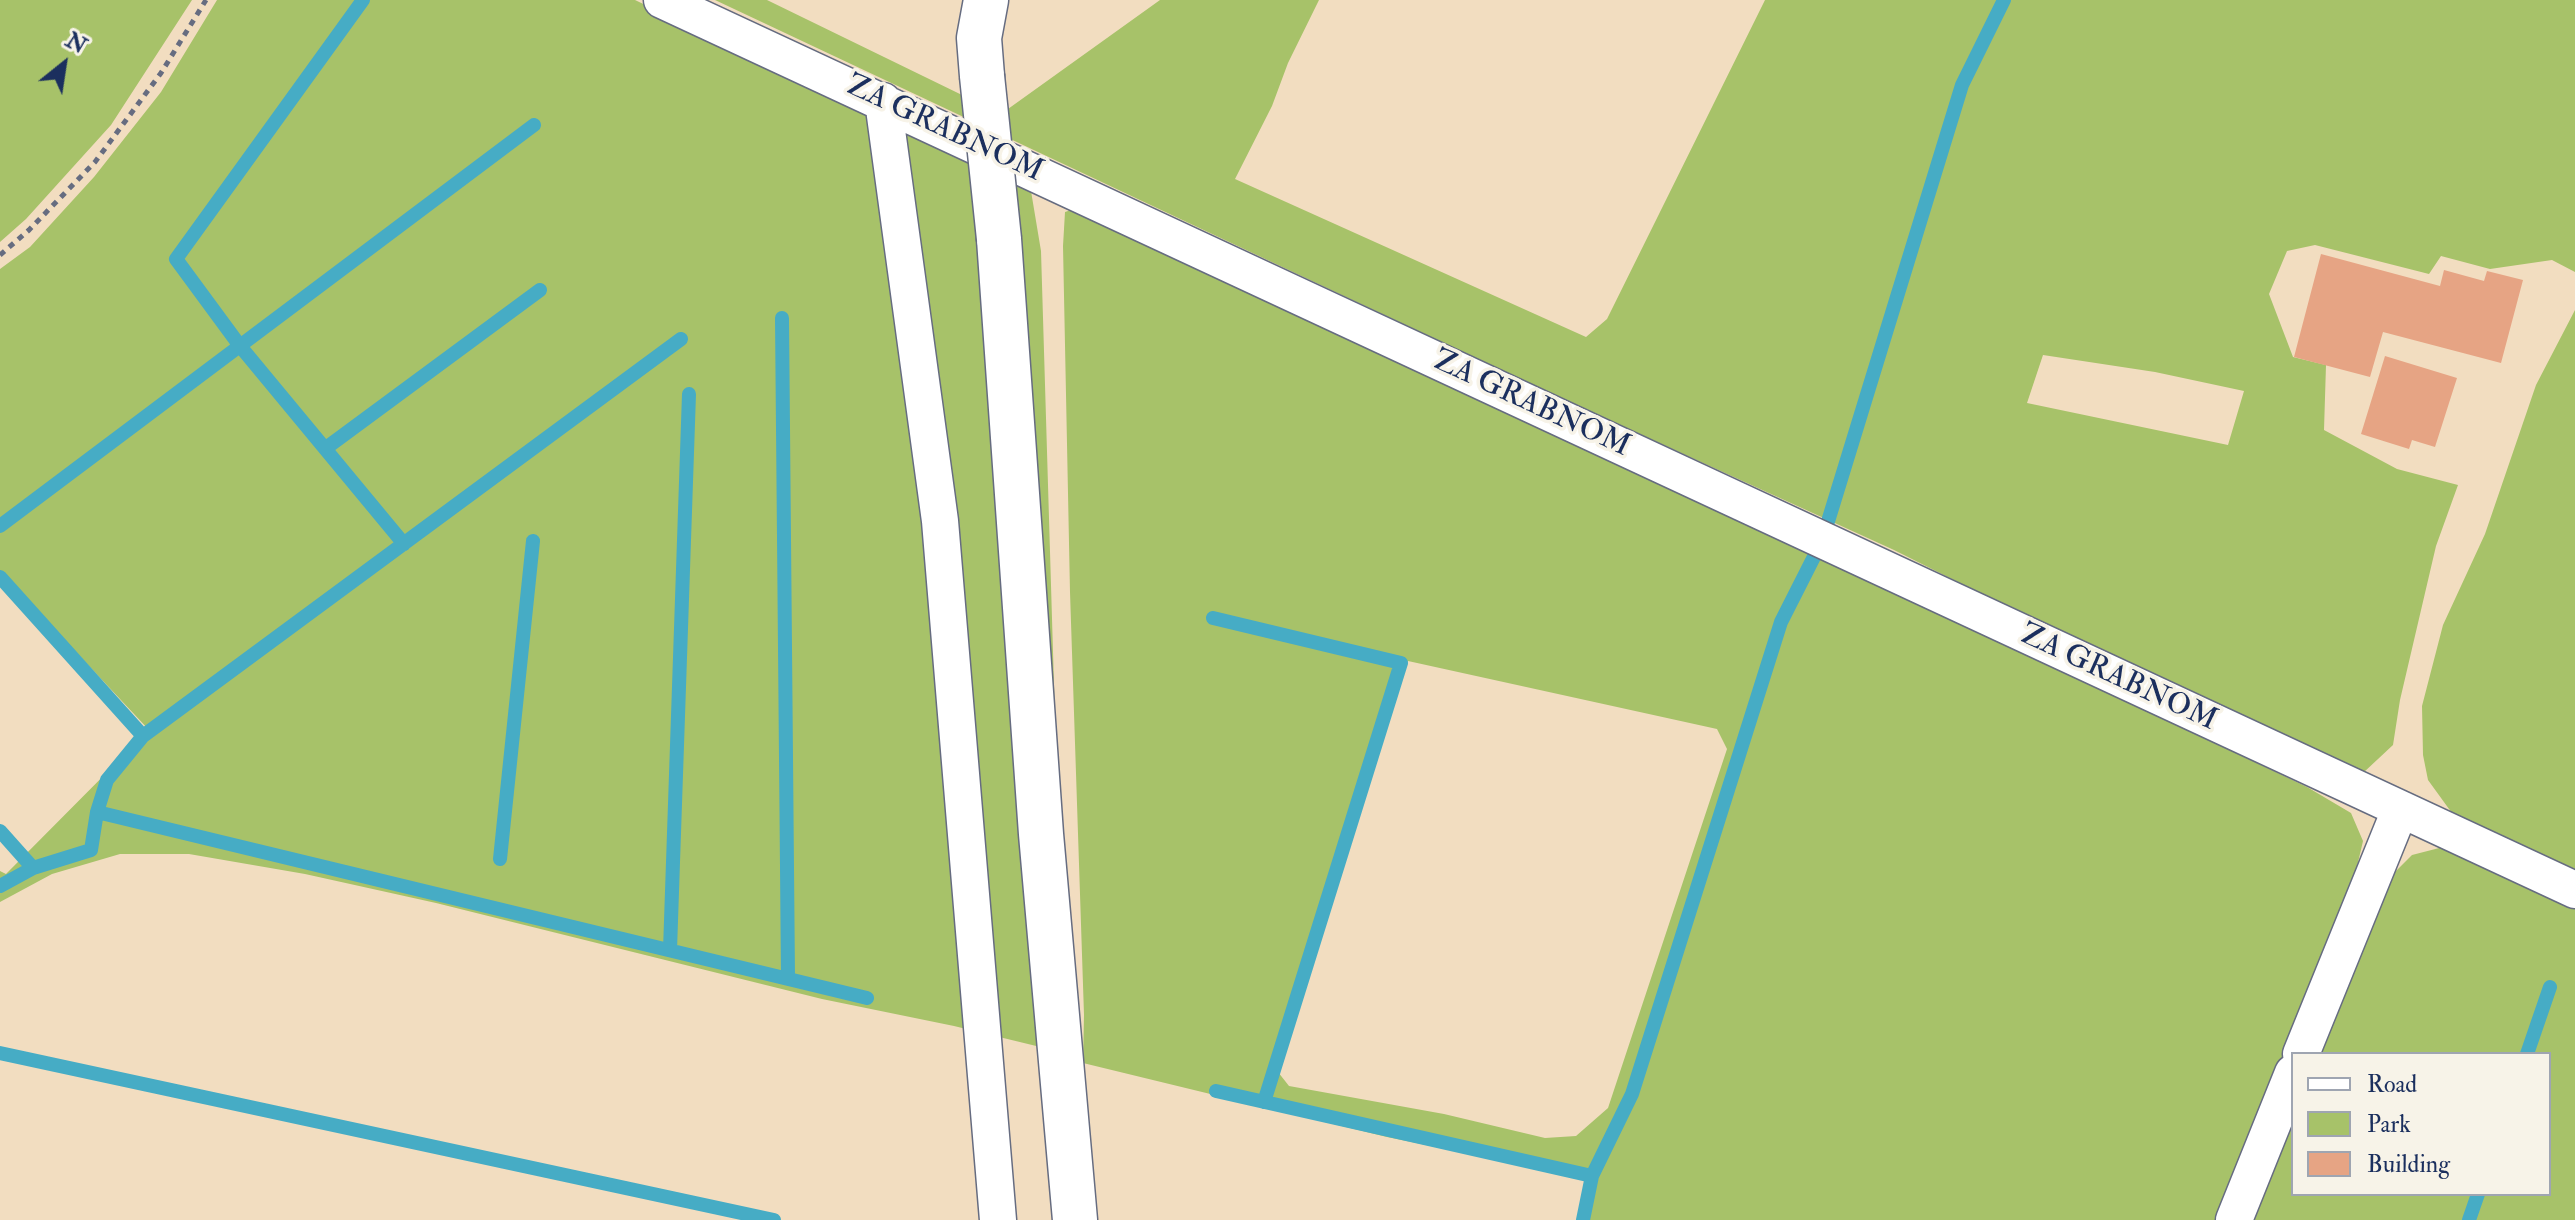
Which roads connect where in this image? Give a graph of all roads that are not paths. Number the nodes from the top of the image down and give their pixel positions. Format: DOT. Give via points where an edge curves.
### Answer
graph roads {
  1 [pos="662,0"];
  2 [pos="977,28"];
  3 [pos="883,101"];
  4 [pos="2400,810"];
  5 [pos="2575,890"];
  6 [pos="2302,1052"];
  7 [pos="2291,1078"];
  8 [pos="998,1220"];
  9 [pos="1075,1220"];
  10 [pos="2234,1220"];
  1 -- 3 [label="street, ZA GRABNOM"];
  2 -- 9 [label="main road, bridge" via="999,239 1041,834"];
  3 -- 4 [label="street, ZA GRABNOM"];
  3 -- 8 [label="street" via="940,521"];
  4 -- 5 [label="street, ZA GRABNOM"];
  4 -- 6 [label="street"];
  7 -- 10 [label="street"];
}
